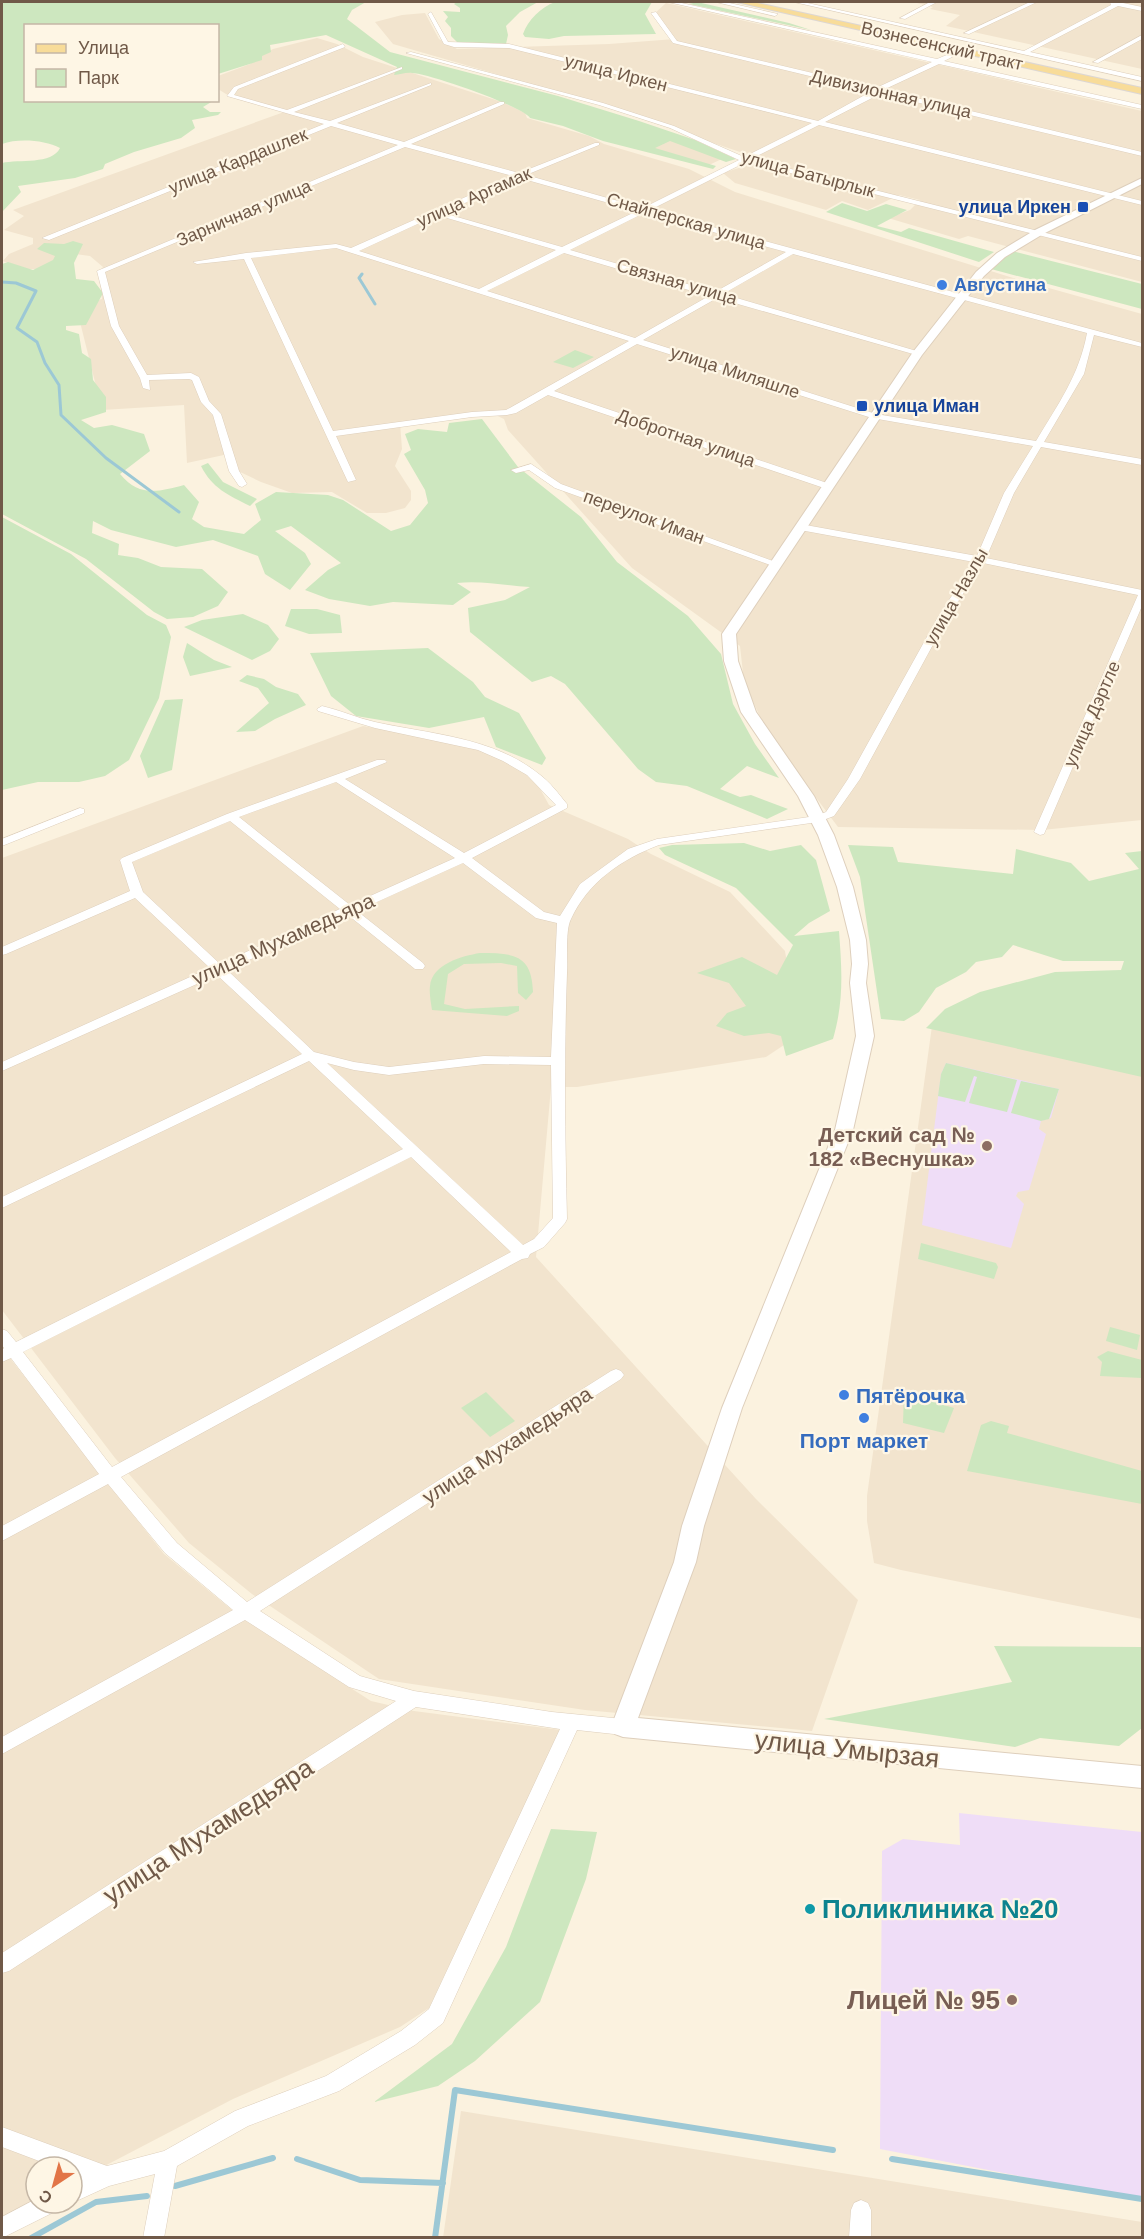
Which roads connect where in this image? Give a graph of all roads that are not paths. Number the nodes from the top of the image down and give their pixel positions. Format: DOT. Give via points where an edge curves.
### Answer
graph roads {
  1 [pos="671,2"];
  2 [pos="719,2"];
  3 [pos="742,2"];
  4 [pos="769,2"];
  5 [pos="797,2"];
  6 [pos="826,2"];
  7 [pos="934,2"];
  8 [pos="1034,2"];
  9 [pos="1104,2"];
  10 [pos="1118,3"];
  11 [pos="1143,9"];
  12 [pos="654,13"];
  13 [pos="431,14"];
  14 [pos="903,18"];
  15 [pos="967,33"];
  16 [pos="1143,37"];
  17 [pos="343,46"];
  18 [pos="1034,48"];
  19 [pos="409,53"];
  20 [pos="1024,53"];
  21 [pos="954,54"];
  22 [pos="942,61"];
  23 [pos="1096,62"];
  24 [pos="400,68"];
  25 [pos="1143,71"];
  26 [pos="1143,79"];
  27 [pos="429,84"];
  28 [pos="1143,84"];
  29 [pos="876,91"];
  30 [pos="1143,91"];
  31 [pos="1143,99"];
  32 [pos="502,103"];
  33 [pos="1143,107"];
  34 [pos="289,111"];
  35 [pos="818,122"];
  36 [pos="333,123"];
  37 [pos="406,143"];
  38 [pos="597,144"];
  39 [pos="1143,154"];
  40 [pos="743,159"];
  41 [pos="521,175"];
  42 [pos="1143,181"];
  43 [pos="1113,196"];
  44 [pos="1143,203"];
  45 [pos="645,209"];
  46 [pos="437,213"];
  47 [pos="1039,232"];
  48 [pos="46,238"];
  49 [pos="562,249"];
  50 [pos="352,251"];
  51 [pos="793,251"];
  52 [pos="246,255"];
  53 [pos="1143,259"];
  54 [pos="197,262"];
  55 [pos="479,292"];
  56 [pos="717,294"];
  57 [pos="962,298"];
  58 [pos="1091,331"];
  59 [pos="634,341"];
  60 [pos="1143,345"];
  61 [pos="917,354"];
  62 [pos="144,378"];
  63 [pos="147,388"];
  64 [pos="544,391"];
  65 [pos="875,416"];
  66 [pos="330,434"];
  67 [pos="1038,444"];
  68 [pos="1143,462"];
  69 [pos="516,470"];
  70 [pos="351,480"];
  71 [pos="242,484"];
  72 [pos="827,486"];
  73 [pos="800,527"];
  74 [pos="980,560"];
  75 [pos="776,564"];
  76 [pos="1143,595"];
  77 [pos="322,710"];
  78 [pos="381,762"];
  79 [pos="335,777"];
  80 [pos="80,811"];
  81 [pos="231,816"];
  82 [pos="818,819"];
  83 [pos="1040,832"];
  84 [pos="2,843"];
  85 [pos="464,858"];
  86 [pos="137,893"];
  87 [pos="348,909"];
  88 [pos="563,921"];
  89 [pos="2,951"];
  90 [pos="419,966"];
  91 [pos="218,968"];
  92 [pos="311,1055"];
  93 [pos="557,1060"];
  94 [pos="2,1067"];
  95 [pos="413,1150"];
  96 [pos="2,1203"];
  97 [pos="523,1254"];
  98 [pos="2,1335"];
  99 [pos="7,1353"];
  100 [pos="616,1375"];
  101 [pos="109,1474"];
  102 [pos="2,1534"];
  103 [pos="246,1611"];
  104 [pos="414,1699"];
  105 [pos="562,1721"];
  106 [pos="623,1727"];
  107 [pos="2,1746"];
  108 [pos="1143,1778"];
  109 [pos="2,1964"];
  110 [pos="2,2137"];
  111 [pos="168,2160"];
  112 [pos="107,2175"];
  113 [pos="84,2187"];
  114 [pos="861,2210"];
  115 [pos="27,2215"];
  116 [pos="2,2228"];
  117 [pos="153,2238"];
  118 [pos="860,2238"];
  1 -- 22 [label="street"];
  2 -- 21 [label="street"];
  3 -- 30 [label="main road, Вознесенский тракт"];
  4 -- 28 [label="main road, Вознесенский тракт"];
  5 -- 20 [label="street"];
  6 -- 14 [label="street"];
  7 -- 14 [label="street"];
  8 -- 15 [label="street"];
  9 -- 10 [label="street"];
  10 -- 11 [label="street"];
  10 -- 18 [label="street"];
  12 -- 29 [label="street, Дивизионная улица" via="675,42"];
  13 -- 35 [label="street, улица Иркен" via="446,43 509,46"];
  14 -- 15 [label="street"];
  15 -- 18 [label="street"];
  16 -- 23 [label="street"];
  17 -- 34 [label="street, Снайперская улица" via="236,88 230,96"];
  18 -- 20 [label="street"];
  18 -- 23 [label="street"];
  19 -- 40 [label="street, улица Батырлык" via="601,104 672,127"];
  20 -- 26 [label="street"];
  21 -- 22 [label="street"];
  21 -- 31 [label="street"];
  22 -- 29 [label="street"];
  22 -- 33 [label="street"];
  23 -- 25 [label="street"];
  24 -- 34 [label="street"];
  27 -- 36 [label="street, улица Кардашлек"];
  29 -- 35 [label="street"];
  29 -- 39 [label="street, Дивизионная улица"];
  32 -- 37 [label="street, Зарничная улица"];
  34 -- 36 [label="street, Снайперская улица"];
  35 -- 40 [label="street"];
  35 -- 43 [label="street, улица Иркен"];
  36 -- 37 [label="street, Снайперская улица"];
  36 -- 48 [label="street, улица Кардашлек"];
  37 -- 41 [label="street, Снайперская улица"];
  37 -- 62 [label="street, Зарничная улица" via="101,271 115,326"];
  38 -- 41 [label="street, улица Аргамак"];
  40 -- 45 [label="street"];
  40 -- 47 [label="street, улица Батырлык"];
  41 -- 45 [label="street, Снайперская улица"];
  41 -- 46 [label="street, улица Аргамак"];
  42 -- 43 [label="street"];
  43 -- 44 [label="street, улица Иркен"];
  43 -- 47 [label="street"];
  45 -- 49 [label="street"];
  45 -- 51 [label="street, Снайперская улица"];
  46 -- 49 [label="street, Связная улица"];
  46 -- 50 [label="street, улица Аргамак"];
  47 -- 53 [label="street, улица Батырлык"];
  47 -- 57 [label="street" via="1000,255"];
  49 -- 55 [label="street"];
  49 -- 56 [label="street, Связная улица"];
  50 -- 52 [label="street, улица Миляшле" via="336,246"];
  50 -- 55 [label="street, улица Миляшле"];
  51 -- 56 [label="street"];
  51 -- 57 [label="street, Снайперская улица"];
  52 -- 54 [label="street"];
  52 -- 66 [label="street" via="285,331"];
  55 -- 59 [label="street, улица Миляшле"];
  56 -- 59 [label="street"];
  56 -- 61 [label="street, Связная улица"];
  57 -- 58 [label="street, Снайперская улица"];
  57 -- 61 [label="street"];
  58 -- 60 [label="street, Снайперская улица"];
  58 -- 67 [label="street, улица Назлы" via="1080,374"];
  59 -- 64 [label="street"];
  59 -- 65 [label="street, улица Миляшле"];
  61 -- 65 [label="street"];
  62 -- 63 [label="street, Зарничная улица"];
  62 -- 71 [label="street" via="196,379 205,402 217,414 234,471"];
  64 -- 66 [label="street" via="504,414 468,414"];
  64 -- 72 [label="street, Добротная улица"];
  65 -- 67 [label="street, улица Миляшле"];
  65 -- 72 [label="street"];
  66 -- 70 [label="street"];
  67 -- 68 [label="street, улица Миляшле"];
  67 -- 74 [label="street, улица Назлы" via="1009,493"];
  69 -- 75 [label="street, переулок Иман" via="531,467 558,486"];
  72 -- 73 [label="street"];
  73 -- 74 [label="street"];
  73 -- 75 [label="street"];
  74 -- 76 [label="street"];
  74 -- 82 [label="street, улица Назлы" via="942,617 854,779 830,814"];
  75 -- 82 [label="street" via="729,634 727,645 749,715 806,795"];
  76 -- 83 [label="street, улица Дэртле"];
  77 -- 85 [label="street, улица Мухамедьяра" via="346,720 464,741 501,755 532,773 563,806"];
  78 -- 79 [label="street"];
  79 -- 81 [label="street"];
  79 -- 85 [label="street"];
  80 -- 84 [label="street"];
  81 -- 86 [label="street" via="126,860"];
  81 -- 87 [label="street"];
  82 -- 88 [label="street" via="657,842 632,851 584,887"];
  82 -- 106 [label="street" via="837,862 857,937 865,1036 853,1093 844,1130 732,1408 685,1562"];
  85 -- 87 [label="street, улица Мухамедьяра"];
  85 -- 88 [label="street" via="540,915"];
  86 -- 89 [label="street"];
  86 -- 91 [label="street"];
  87 -- 90 [label="street"];
  87 -- 91 [label="street, улица Мухамедьяра"];
  88 -- 93 [label="street"];
  91 -- 92 [label="street"];
  91 -- 94 [label="street, улица Мухамедьяра"];
  92 -- 93 [label="street" via="389,1071 484,1060"];
  92 -- 95 [label="street"];
  92 -- 96 [label="street"];
  93 -- 97 [label="street" via="560,1219 539,1243"];
  95 -- 97 [label="street"];
  95 -- 99 [label="street"];
  97 -- 101 [label="street"];
  98 -- 99 [label="street"];
  99 -- 101 [label="street"];
  100 -- 103 [label="street, улица Мухамедьяра"];
  101 -- 102 [label="street"];
  101 -- 103 [label="street" via="171,1548"];
  103 -- 104 [label="street" via="355,1682"];
  103 -- 107 [label="street, улица Мухамедьяра"];
  104 -- 105 [label="street"];
  104 -- 109 [label="street, улица Мухамедьяра"];
  105 -- 106 [label="street, улица Умырзая"];
  105 -- 111 [label="street" via="436,2016 408,2038 332,2084 242,2118"];
  106 -- 108 [label="street, улица Умырзая"];
  110 -- 112 [label="street"];
  111 -- 112 [label="street"];
  111 -- 117 [label="street"];
  112 -- 113 [label="street"];
  114 -- 118 [label="street"];
  115 -- 116 [label="street"];
}
